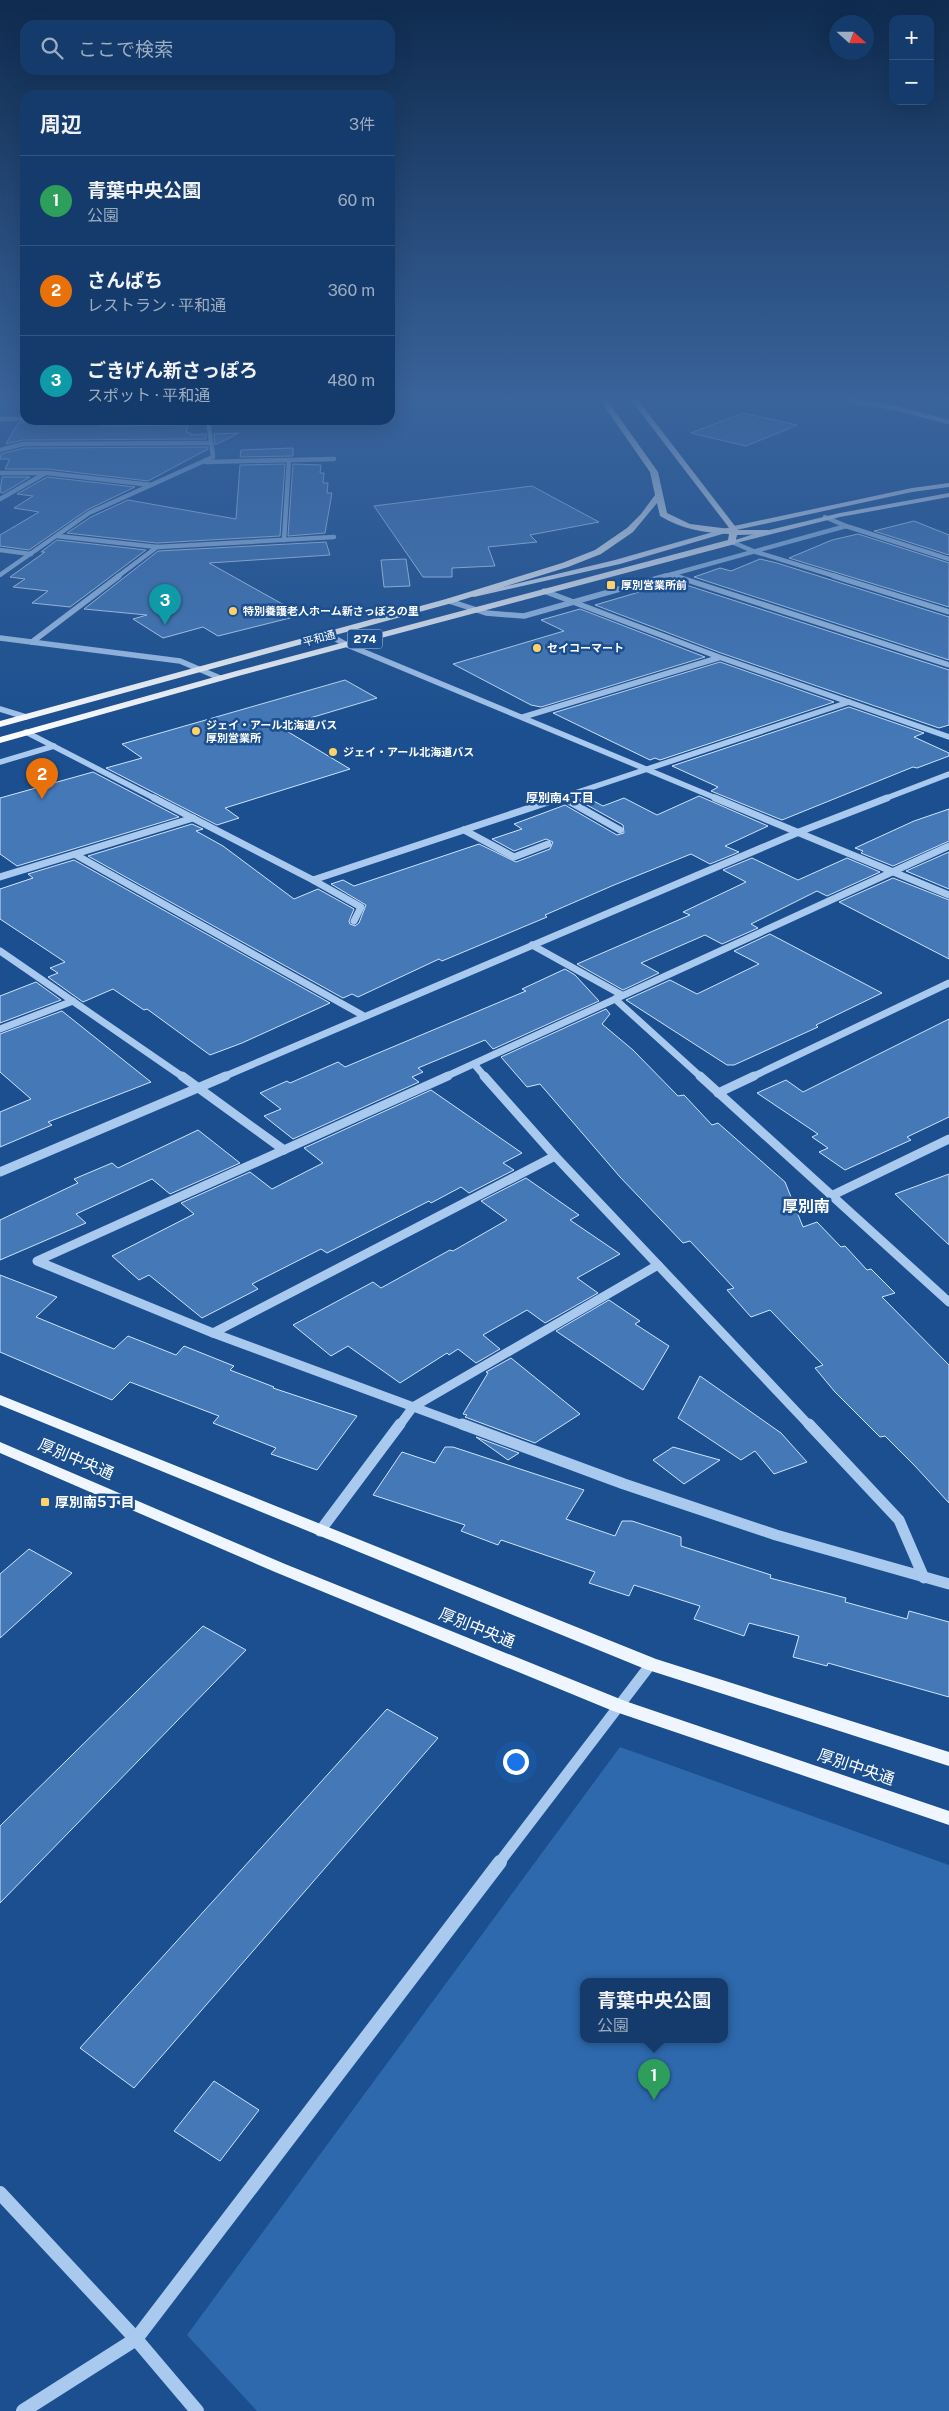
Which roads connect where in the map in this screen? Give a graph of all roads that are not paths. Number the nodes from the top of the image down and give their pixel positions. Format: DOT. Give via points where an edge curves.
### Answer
graph roads {
  1 [pos="90,513"];
  2 [pos="286,513"];
  3 [pos="646,513"];
  4 [pos="663,513"];
  5 [pos="718,513"];
  6 [pos="798,513"];
  7 [pos="846,513"];
  8 [pos="825,517"];
  9 [pos="846,526"];
  10 [pos="731,530"];
  11 [pos="768,532"];
  12 [pos="57,536"];
  13 [pos="334,537"];
  14 [pos="284,540"];
  15 [pos="732,542"];
  16 [pos="157,547"];
  17 [pos="0,550"];
  18 [pos="753,551"];
  19 [pos="31,554"];
  20 [pos="949,559"];
  21 [pos="0,574"];
  22 [pos="671,575"];
  23 [pos="544,591"];
  24 [pos="454,600"];
  25 [pos="571,603"];
  26 [pos="470,611"];
  27 [pos="949,612"];
  28 [pos="326,634"];
  29 [pos="0,638"];
  30 [pos="32,642"];
  31 [pos="345,644"];
  32 [pos="718,658"];
  33 [pos="949,665"];
  34 [pos="200,668"];
  35 [pos="220,678"];
  36 [pos="849,702"];
  37 [pos="0,709"];
  38 [pos="26,717"];
  39 [pos="523,717"];
  40 [pos="0,724"];
  41 [pos="26,732"];
  42 [pos="949,737"];
  43 [pos="0,740"];
  44 [pos="54,746"];
  45 [pos="0,762"];
  46 [pos="647,769"];
  47 [pos="949,774"];
  48 [pos="562,798"];
  49 [pos="193,818"];
  50 [pos="464,830"];
  51 [pos="620,830"];
  52 [pos="799,832"];
  53 [pos="548,844"];
  54 [pos="949,846"];
  55 [pos="76,855"];
  56 [pos="892,872"];
  57 [pos="0,877"];
  58 [pos="313,880"];
  59 [pos="949,895"];
  60 [pos="354,921"];
  61 [pos="532,945"];
  62 [pos="0,951"];
  63 [pos="949,982"];
  64 [pos="619,997"];
  65 [pos="73,1001"];
  66 [pos="364,1016"];
  67 [pos="0,1029"];
  68 [pos="474,1064"];
  69 [pos="198,1087"];
  70 [pos="718,1093"];
  71 [pos="949,1138"];
  72 [pos="284,1150"];
  73 [pos="555,1156"];
  74 [pos="0,1172"];
  75 [pos="831,1196"];
  76 [pos="658,1266"];
  77 [pos="949,1288"];
  78 [pos="938,1292"];
  79 [pos="949,1302"];
  80 [pos="214,1333"];
  81 [pos="0,1400"];
  82 [pos="413,1407"];
  83 [pos="0,1447"];
  84 [pos="320,1532"];
  85 [pos="924,1578"];
  86 [pos="949,1584"];
  87 [pos="651,1664"];
  88 [pos="619,1706"];
  89 [pos="949,1759"];
  90 [pos="949,1818"];
  91 [pos="0,2193"];
  92 [pos="136,2339"];
  93 [pos="23,2411"];
  94 [pos="197,2411"];
  1 -- 12 [label="street"];
  2 -- 14 [label="street"];
  3 -- 24 [label="highway, 274" via="630,530 598,552"];
  4 -- 10 [label="highway" via="672,521 692,528"];
  5 -- 10 [label="highway"];
  6 -- 10 [label="main road"];
  7 -- 8 [label="main road"];
  8 -- 9 [label="street"];
  8 -- 11 [label="main road"];
  9 -- 18 [label="street"];
  9 -- 20 [label="street"];
  10 -- 11 [label="highway"];
  10 -- 15 [label="highway"];
  10 -- 24 [label="main road" via="608,564"];
  11 -- 15 [label="main road"];
  12 -- 16 [label="street"];
  12 -- 19 [label="street"];
  13 -- 14 [label="street"];
  14 -- 16 [label="street"];
  15 -- 18 [label="street"];
  15 -- 23 [label="highway, 平和通 / 274"];
  16 -- 30 [label="street"];
  17 -- 19 [label="street"];
  18 -- 22 [label="street"];
  18 -- 27 [label="street"];
  19 -- 21 [label="street"];
  22 -- 25 [label="street"];
  22 -- 33 [label="street"];
  23 -- 25 [label="street"];
  23 -- 26 [label="highway, 平和通 / 274"];
  24 -- 26 [label="street"];
  24 -- 28 [label="highway, 平和通 / 274"];
  25 -- 26 [label="street" via="524,616"];
  25 -- 32 [label="street"];
  26 -- 31 [label="highway, 平和通 / 274"];
  28 -- 31 [label="street"];
  28 -- 34 [label="highway, 平和通 / 274"];
  29 -- 30 [label="street"];
  30 -- 34 [label="street" via="165,658"];
  31 -- 35 [label="highway, 平和通 / 274"];
  31 -- 39 [label="street"];
  32 -- 36 [label="street"];
  32 -- 39 [label="street"];
  34 -- 35 [label="street"];
  34 -- 38 [label="highway, 平和通 / 274"];
  35 -- 41 [label="highway, 平和通 / 274"];
  36 -- 42 [label="street"];
  36 -- 46 [label="street"];
  37 -- 38 [label="street"];
  38 -- 40 [label="highway, 平和通 / 274"];
  39 -- 46 [label="street"];
  41 -- 43 [label="highway, 平和通 / 274"];
  41 -- 44 [label="street"];
  44 -- 45 [label="street"];
  44 -- 49 [label="street"];
  46 -- 48 [label="street"];
  46 -- 52 [label="street"];
  47 -- 52 [label="street"];
  48 -- 50 [label="street"];
  48 -- 51 [label="street"];
  49 -- 55 [label="street"];
  49 -- 58 [label="street"];
  50 -- 53 [label="street" via="514,857"];
  50 -- 58 [label="street"];
  52 -- 56 [label="street"];
  52 -- 61 [label="street"];
  54 -- 56 [label="street"];
  55 -- 57 [label="street"];
  55 -- 66 [label="street"];
  56 -- 59 [label="street"];
  56 -- 64 [label="street"];
  58 -- 60 [label="street" via="361,907"];
  61 -- 64 [label="street"];
  61 -- 66 [label="street"];
  62 -- 65 [label="street"];
  63 -- 70 [label="street"];
  64 -- 68 [label="street"];
  64 -- 70 [label="street"];
  65 -- 67 [label="street"];
  65 -- 69 [label="street"];
  66 -- 69 [label="street"];
  68 -- 72 [label="street"];
  68 -- 73 [label="street"];
  69 -- 72 [label="street"];
  69 -- 74 [label="street"];
  70 -- 75 [label="street"];
  71 -- 75 [label="street"];
  72 -- 80 [label="street" via="37,1261"];
  73 -- 76 [label="street"];
  73 -- 80 [label="street"];
  75 -- 78 [label="street"];
  76 -- 82 [label="street"];
  76 -- 85 [label="street" via="899,1520"];
  77 -- 78 [label="street"];
  78 -- 79 [label="street"];
  80 -- 82 [label="street"];
  81 -- 84 [label="main road, 厚別中央通"];
  82 -- 84 [label="street"];
  82 -- 85 [label="street" via="766,1532"];
  83 -- 88 [label="main road, 厚別中央通" via="280,1568"];
  84 -- 87 [label="main road, 厚別中央通"];
  85 -- 86 [label="street"];
  87 -- 88 [label="street"];
  87 -- 89 [label="main road, 厚別中央通"];
  88 -- 90 [label="main road, 厚別中央通"];
  88 -- 92 [label="street"];
  91 -- 92 [label="street"];
  92 -- 93 [label="street"];
  92 -- 94 [label="street"];
}
